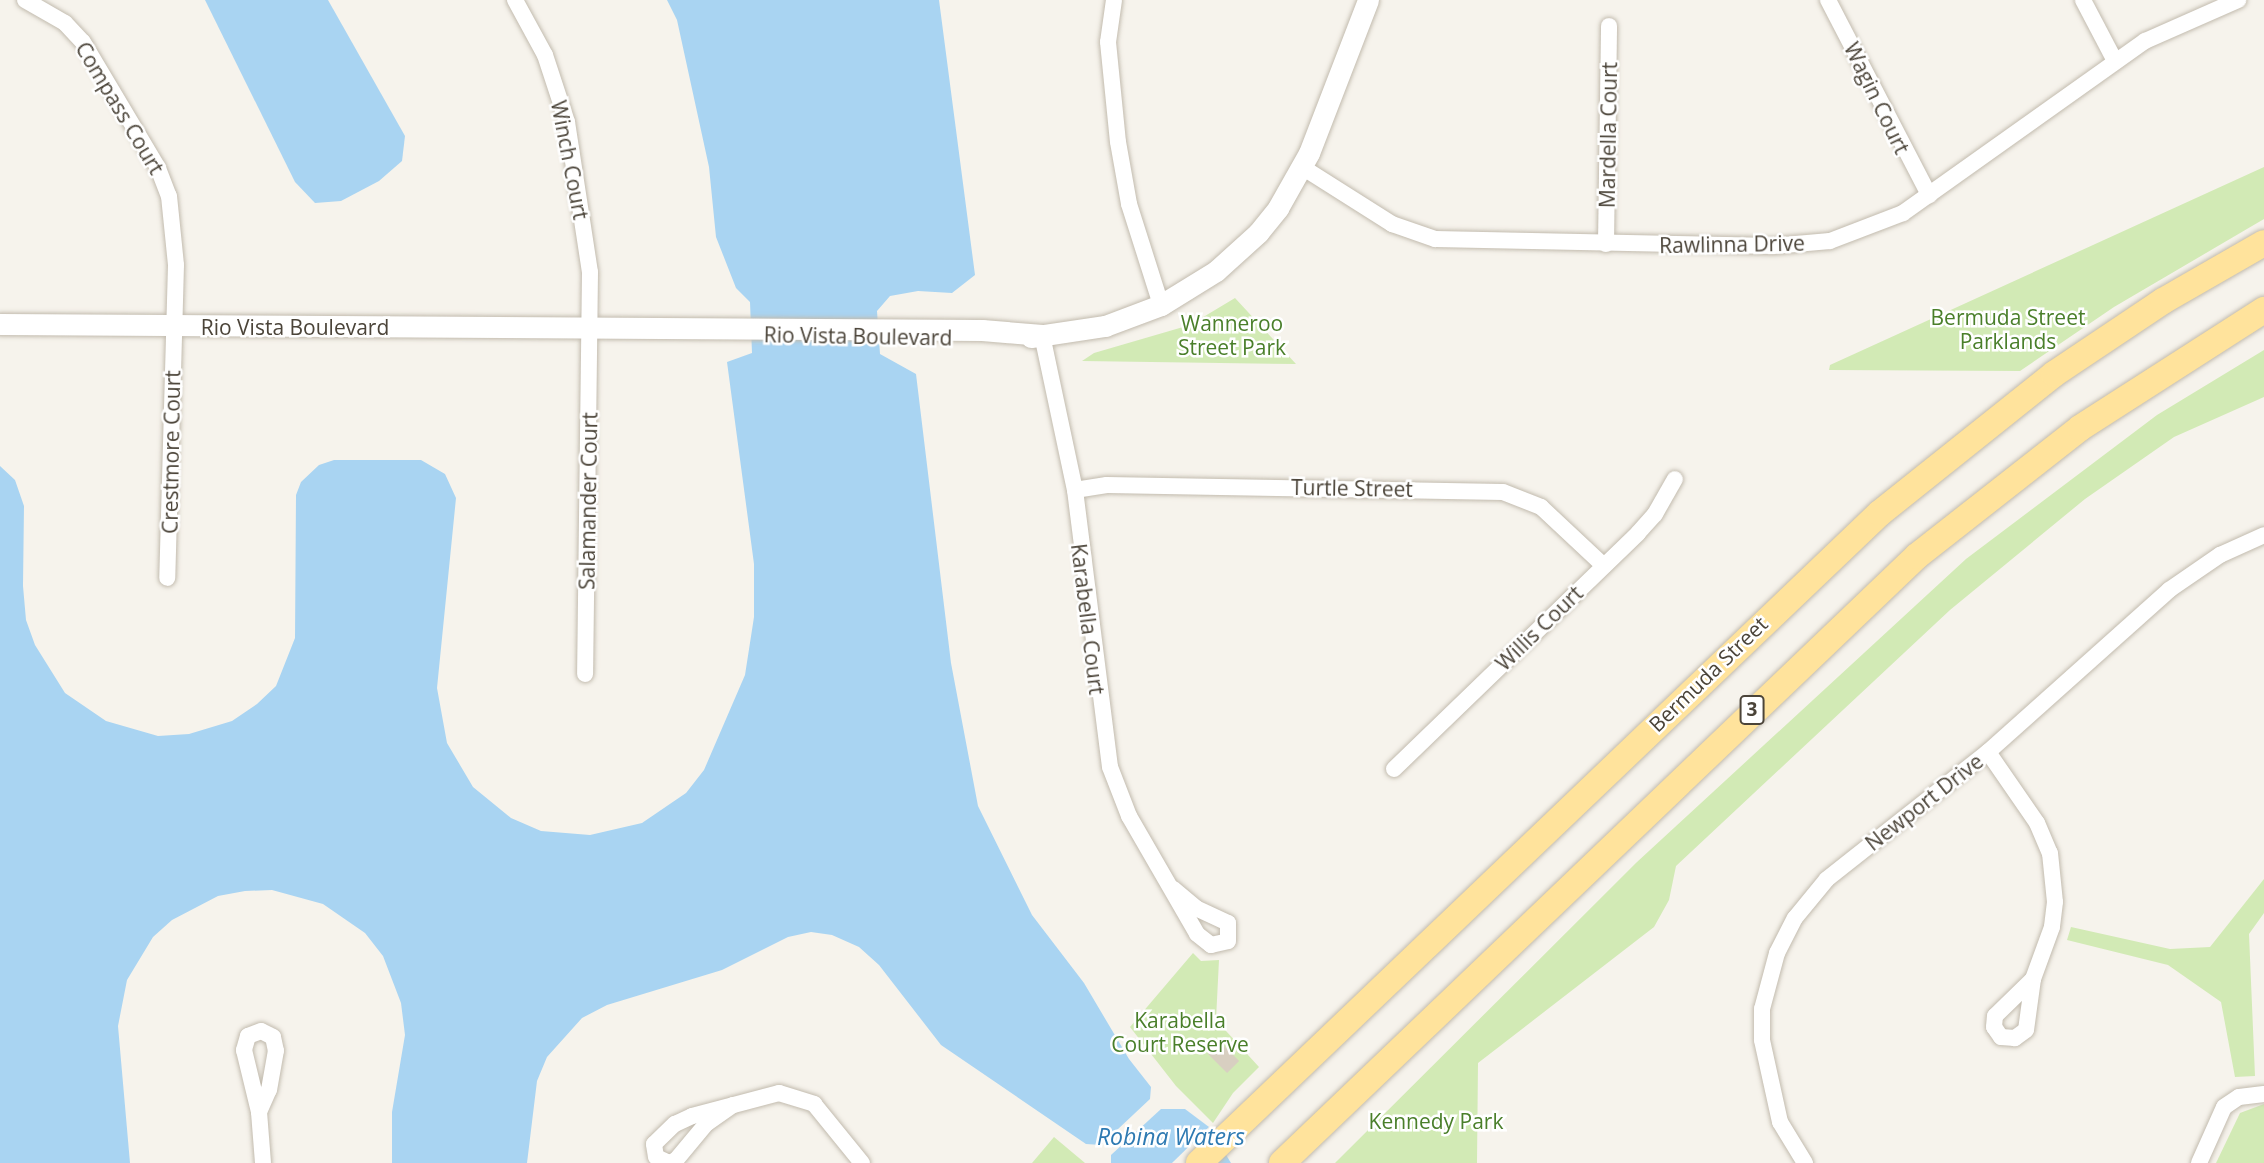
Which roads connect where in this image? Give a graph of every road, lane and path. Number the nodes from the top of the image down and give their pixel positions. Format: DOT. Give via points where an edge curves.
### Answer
graph roads {
  1 [pos="25,0"];
  2 [pos="515,0"];
  3 [pos="1114,0"];
  4 [pos="1368,0"];
  5 [pos="1828,0"];
  6 [pos="2083,0"];
  7 [pos="2238,0"];
  8 [pos="1609,26"];
  9 [pos="2115,61"];
  10 [pos="1302,167"];
  11 [pos="1929,195"];
  12 [pos="2264,243"];
  13 [pos="1606,244"];
  14 [pos="1161,304"];
  15 [pos="2264,310"];
  16 [pos="0,324"];
  17 [pos="174,326"];
  18 [pos="590,329"];
  19 [pos="1042,335"];
  20 [pos="1675,479"];
  21 [pos="1074,490"];
  22 [pos="2264,535"];
  23 [pos="1604,566"];
  24 [pos="167,578"];
  25 [pos="585,674"];
  26 [pos="1988,752"];
  27 [pos="1394,769"];
  28 [pos="1173,889"];
  29 [pos="2033,979"];
  30 [pos="2264,1094"];
  31 [pos="733,1105"];
  32 [pos="259,1112"];
  33 [pos="862,1161"];
  34 [pos="263,1163"];
  35 [pos="1199,1163"];
  36 [pos="1282,1163"];
  37 [pos="1805,1163"];
  38 [pos="2199,1163"];
  1 -- 17 [label="street, Compass Court" via="65,23 83,42 158,168 173,219"];
  2 -- 18 [label="street, Winch Court" via="545,55 567,122 590,272"];
  3 -- 14 [label="street" via="1108,42 1118,142 1129,204"];
  4 -- 10 [label="street, Rio Vista Boulevard"];
  5 -- 11 [label="street, Wagin Court"];
  6 -- 9 [label="street"];
  7 -- 9 [label="street, Rawlinna Drive" via="2173,26"];
  8 -- 13 [label="street, Mardella Court"];
  9 -- 11 [label="street, Rawlinna Drive"];
  10 -- 13 [label="street, Rawlinna Drive" via="1392,224 1435,239"];
  10 -- 14 [label="street, Rio Vista Boulevard" via="1278,208 1239,251"];
  11 -- 13 [label="street, Rawlinna Drive" via="1880,225 1810,244"];
  12 -- 35 [label="main road, Bermuda Street" via="2163,301 2054,374 1880,513"];
  14 -- 19 [label="street, Rio Vista Boulevard" via="1105,326"];
  15 -- 36 [label="main road, 3" via="2080,428 1917,555"];
  16 -- 17 [label="street, Rio Vista Boulevard"];
  17 -- 18 [label="street, Rio Vista Boulevard"];
  17 -- 24 [label="street, Crestmore Court"];
  18 -- 19 [label="street, Rio Vista Boulevard"];
  18 -- 25 [label="street, Salamander Court"];
  19 -- 21 [label="street, Karabella Court"];
  20 -- 23 [label="street, Willis Court" via="1655,514"];
  21 -- 23 [label="street, Turtle Street" via="1121,485 1503,492 1551,514"];
  21 -- 28 [label="street, Karabella Court" via="1110,767 1129,816"];
  22 -- 26 [label="street, Newport Drive" via="2220,555 2169,590"];
  23 -- 27 [label="street, Willis Court"];
  26 -- 29 [label="street" via="2018,791 2050,853 2055,902 2052,927"];
  26 -- 37 [label="street, Newport Drive" via="1827,879 1796,918 1777,953 1762,1009 1762,1040 1780,1122"];
  30 -- 38 [label="street" via="2239,1097 2224,1107"];
  31 -- 31 [label="street" via="701,1129 676,1160 669,1163 656,1157 654,1144 664,1131 692,1116"];
  31 -- 33 [label="street" via="779,1093 802,1097 826,1115"];
  32 -- 34 [label="street"];
}
